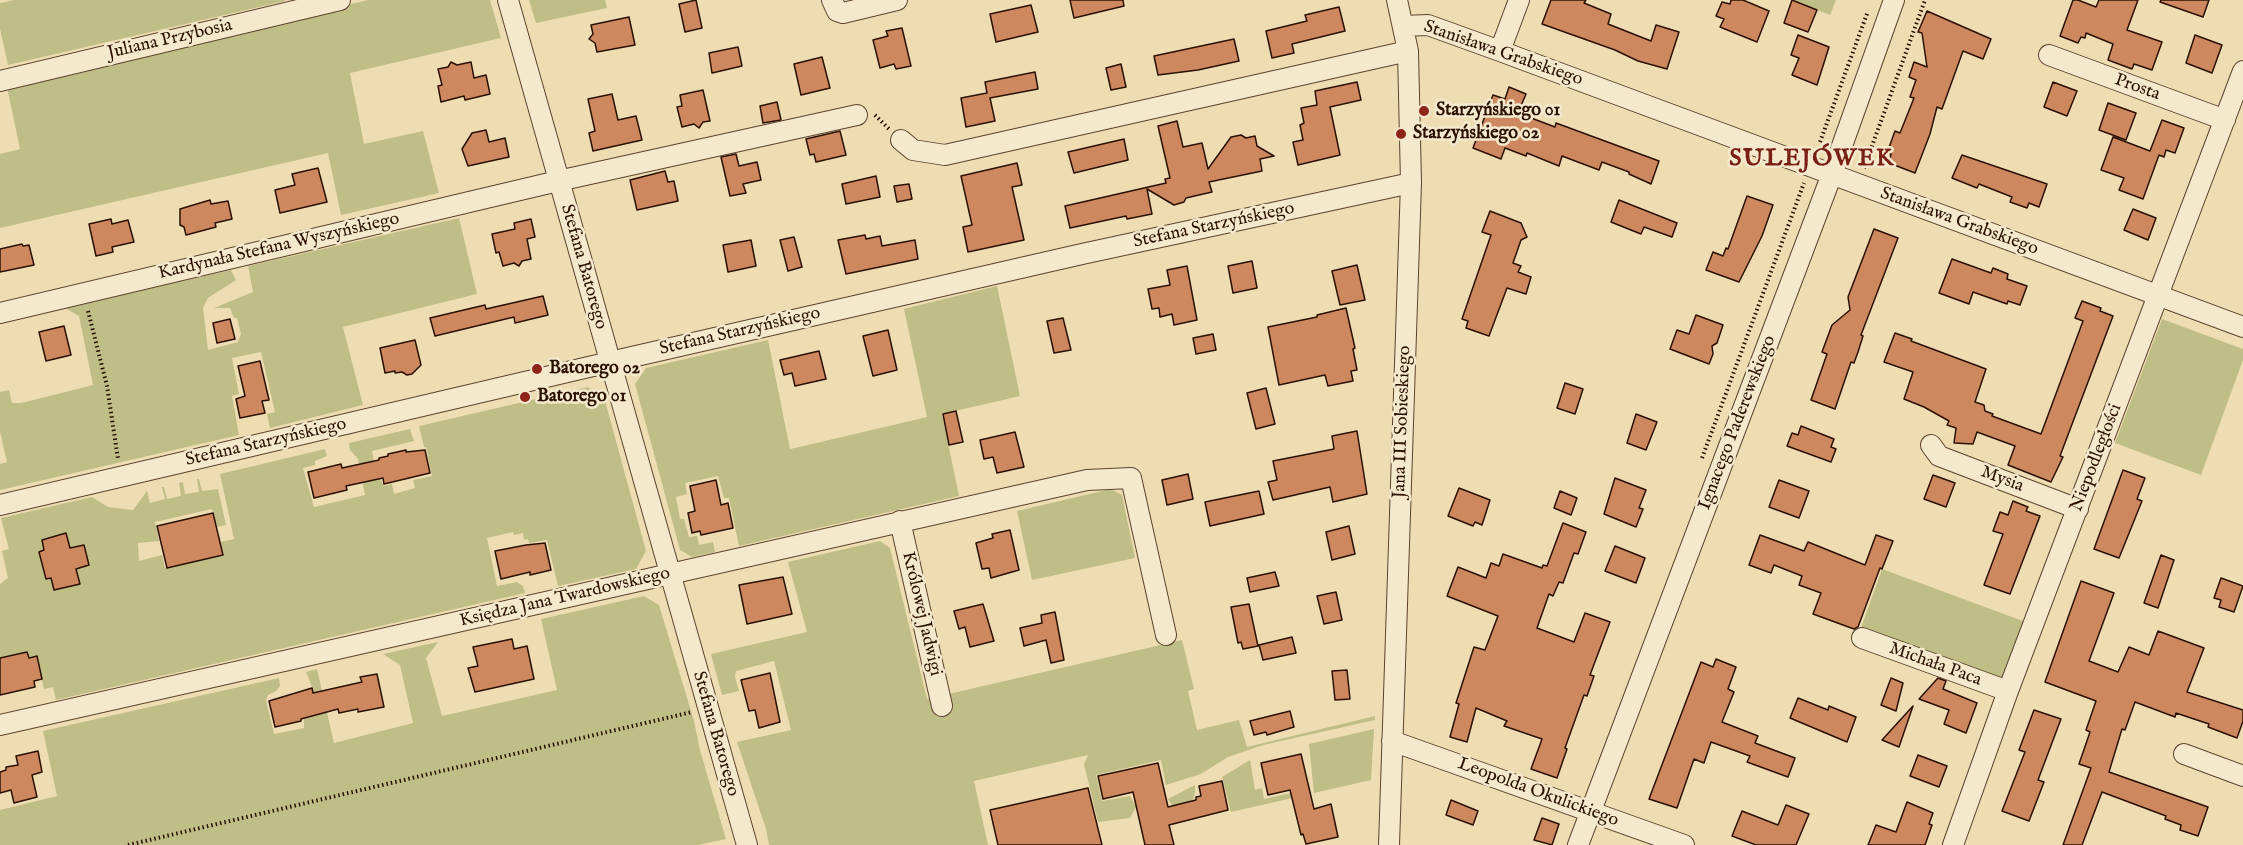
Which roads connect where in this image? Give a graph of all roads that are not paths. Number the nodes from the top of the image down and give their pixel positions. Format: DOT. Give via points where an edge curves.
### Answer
graph roads {
  1 [pos="340,0"];
  2 [pos="508,0"];
  3 [pos="832,0"];
  4 [pos="897,0"];
  5 [pos="1396,0"];
  6 [pos="1519,0"];
  7 [pos="1894,0"];
  8 [pos="1403,26"];
  9 [pos="1408,51"];
  10 [pos="1500,51"];
  11 [pos="2049,55"];
  12 [pos="2243,71"];
  13 [pos="0,81"];
  14 [pos="857,115"];
  15 [pos="2225,120"];
  16 [pos="901,140"];
  17 [pos="1832,174"];
  18 [pos="558,181"];
  19 [pos="1411,183"];
  20 [pos="2157,296"];
  21 [pos="0,313"];
  22 [pos="2243,327"];
  23 [pos="610,362"];
  24 [pos="1931,445"];
  25 [pos="0,505"];
  26 [pos="2078,509"];
  27 [pos="900,521"];
  28 [pos="671,574"];
  29 [pos="1166,635"];
  30 [pos="1862,638"];
  31 [pos="2008,691"];
  32 [pos="942,706"];
  33 [pos="0,725"];
  34 [pos="1392,741"];
  35 [pos="2184,754"];
  36 [pos="2243,776"];
  37 [pos="1591,812"];
  38 [pos="747,845"];
  39 [pos="1389,845"];
  40 [pos="1578,845"];
  41 [pos="1684,845"];
  42 [pos="1953,845"];
  1 -- 13 [label="street, Juliana Przybosia"];
  2 -- 18 [label="street, Stefana Batorego"];
  3 -- 4 [label="street" via="843,13"];
  5 -- 8 [label="street, Jana III Sobieskiego"];
  6 -- 10 [label="street"];
  7 -- 17 [label="street, Ignacego Paderewskiego"];
  8 -- 9 [label="street, Jana III Sobieskiego"];
  8 -- 10 [label="street, Stanisława Grabskiego" via="1428,25"];
  9 -- 16 [label="street, Stanisława Grabskiego" via="945,155 913,150"];
  9 -- 19 [label="street, Jana III Sobieskiego"];
  10 -- 17 [label="street, Stanisława Grabskiego"];
  11 -- 15 [label="street, Prosta"];
  12 -- 15 [label="street, Niepodległości"];
  14 -- 18 [label="street, Kardynała Stefana Wyszyńskiego"];
  15 -- 20 [label="street, Niepodległości"];
  17 -- 20 [label="street, Stanisława Grabskiego"];
  17 -- 37 [label="street, Ignacego Paderewskiego"];
  18 -- 21 [label="street, Kardynała Stefana Wyszyńskiego"];
  18 -- 23 [label="street, Stefana Batorego"];
  19 -- 23 [label="street, Stefana Starzyńskiego"];
  19 -- 34 [label="street, Jana III Sobieskiego"];
  20 -- 22 [label="street, Stanisława Grabskiego"];
  20 -- 26 [label="street, Niepodległości"];
  23 -- 25 [label="street, Stefana Starzyńskiego"];
  23 -- 28 [label="street, Stefana Batorego"];
  24 -- 26 [label="street, Mysia" via="1939,456"];
  26 -- 31 [label="street, Niepodległości"];
  27 -- 28 [label="street, Księdza Jana Twardowskiego"];
  27 -- 29 [label="street, Księdza Jana Twardowskiego" via="1087,480 1131,478"];
  27 -- 32 [label="street, Królowej Jadwigi"];
  28 -- 33 [label="street, Księdza Jana Twardowskiego"];
  28 -- 38 [label="street, Stefana Batorego"];
  30 -- 31 [label="street, Michała Paca"];
  31 -- 42 [label="street, Niepodległości"];
  34 -- 37 [label="street, Leopolda Okulickiego"];
  34 -- 39 [label="street, Jana III Sobieskiego"];
  35 -- 36 [label="street"];
  37 -- 40 [label="street, Ignacego Paderewskiego"];
  37 -- 41 [label="street, Leopolda Okulickiego"];
}
